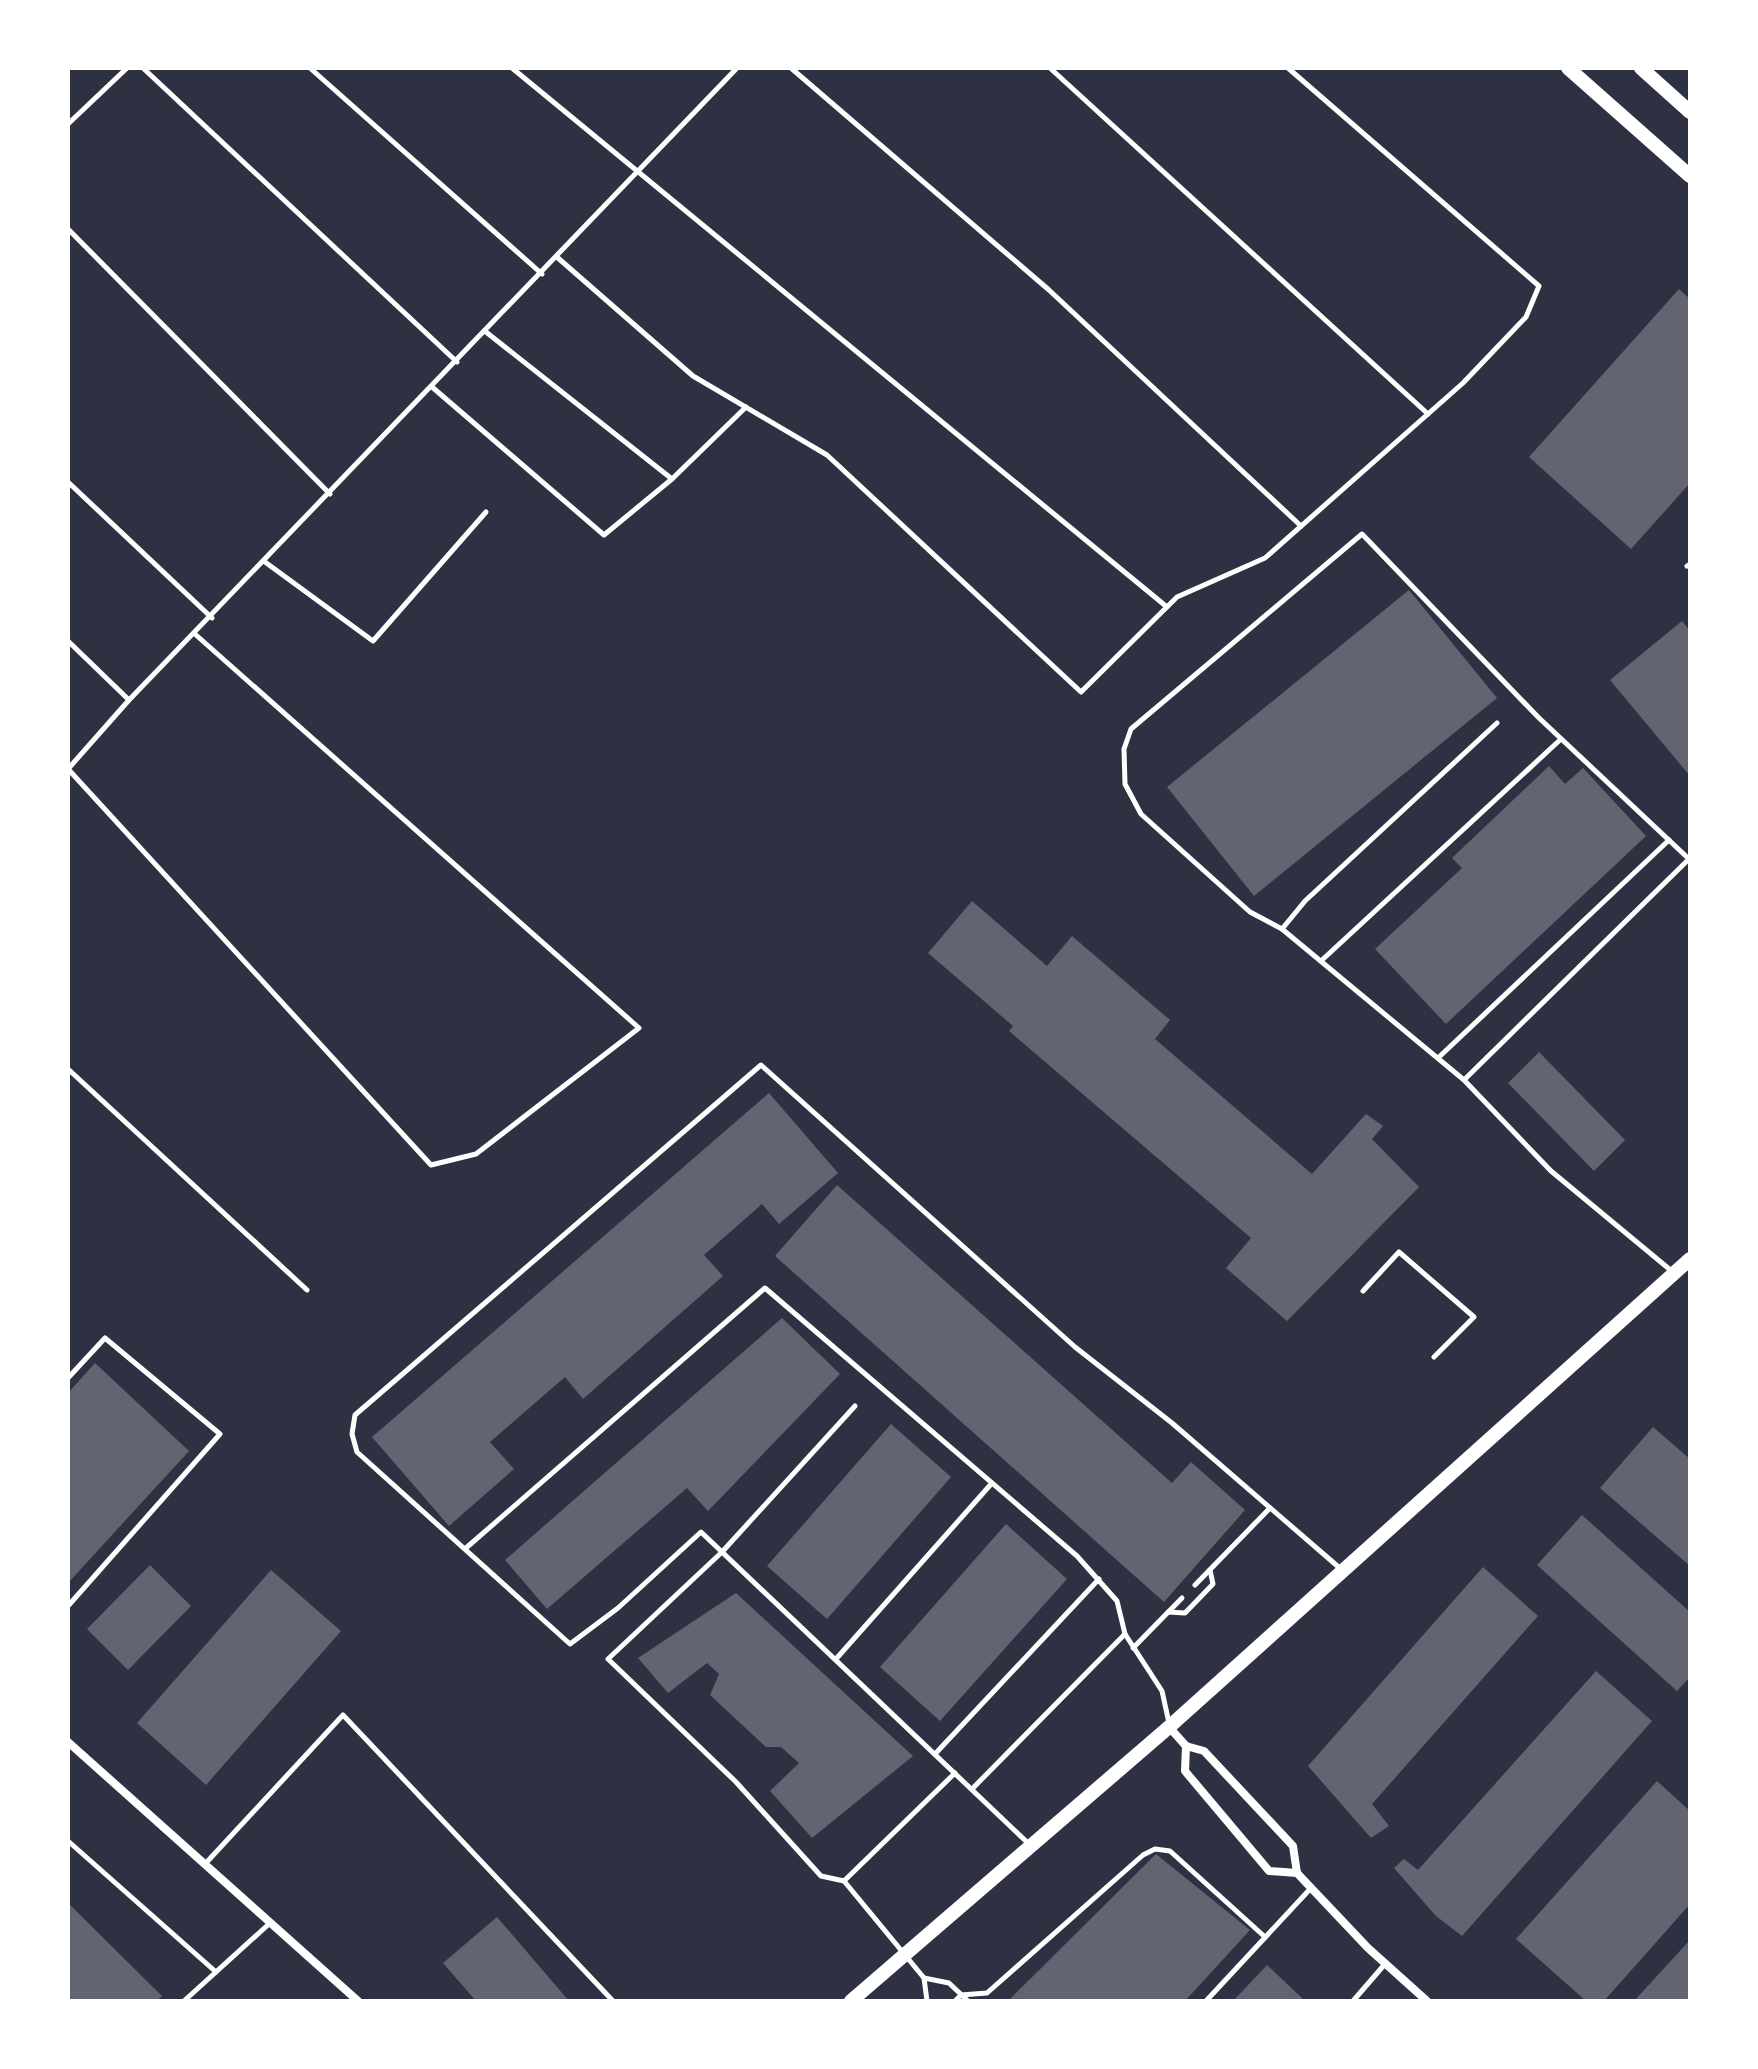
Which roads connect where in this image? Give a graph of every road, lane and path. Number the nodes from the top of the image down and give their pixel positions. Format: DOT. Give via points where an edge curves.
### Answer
graph roads {
  1 [pos="127,68"];
  2 [pos="143,68"];
  3 [pos="310,68"];
  4 [pos="512,68"];
  5 [pos="737,68"];
  6 [pos="791,68"];
  7 [pos="1050,68"];
  8 [pos="1288,68"];
  9 [pos="1568,68"];
  10 [pos="1641,68"];
  11 [pos="1690,112"];
  12 [pos="68,124"];
  13 [pos="638,175"];
  14 [pos="1690,176"];
  15 [pos="68,229"];
  16 [pos="558,258"];
  17 [pos="542,274"];
  18 [pos="486,332"];
  19 [pos="457,362"];
  20 [pos="432,387"];
  21 [pos="746,407"];
  22 [pos="1428,414"];
  23 [pos="672,479"];
  24 [pos="68,482"];
  25 [pos="330,494"];
  26 [pos="486,512"];
  27 [pos="1301,526"];
  28 [pos="265,562"];
  29 [pos="1167,607"];
  30 [pos="212,618"];
  31 [pos="196,635"];
  32 [pos="68,641"];
  33 [pos="129,700"];
  34 [pos="1497,723"];
  35 [pos="1561,739"];
  36 [pos="68,769"];
  37 [pos="1669,840"];
  38 [pos="1282,929"];
  39 [pos="1321,961"];
  40 [pos="1438,1058"];
  41 [pos="68,1069"];
  42 [pos="1464,1080"];
  43 [pos="1690,1259"];
  44 [pos="1674,1273"];
  45 [pos="307,1290"];
  46 [pos="1363,1291"];
  47 [pos="1434,1357"];
  48 [pos="68,1378"];
  49 [pos="855,1406"];
  50 [pos="992,1483"];
  51 [pos="1270,1508"];
  52 [pos="466,1548"];
  53 [pos="722,1552"];
  54 [pos="1210,1569"];
  55 [pos="1343,1571"];
  56 [pos="1099,1579"];
  57 [pos="1195,1585"];
  58 [pos="1182,1598"];
  59 [pos="68,1606"];
  60 [pos="1168,1612"];
  61 [pos="1125,1634"];
  62 [pos="1133,1648"];
  63 [pos="836,1659"];
  64 [pos="1169,1727"];
  65 [pos="68,1742"];
  66 [pos="1186,1746"];
  67 [pos="935,1754"];
  68 [pos="955,1773"];
  69 [pos="972,1789"];
  70 [pos="68,1841"];
  71 [pos="1031,1846"];
  72 [pos="205,1864"];
  73 [pos="1297,1873"];
  74 [pos="844,1881"];
  75 [pos="1311,1888"];
  76 [pos="270,1922"];
  77 [pos="1265,1937"];
  78 [pos="904,1955"];
  79 [pos="1385,1964"];
  80 [pos="216,1972"];
  81 [pos="924,1978"];
  82 [pos="961,1995"];
  83 [pos="184,2001"];
  84 [pos="358,2001"];
  85 [pos="613,2001"];
  86 [pos="851,2001"];
  87 [pos="927,2001"];
  88 [pos="955,2001"];
  89 [pos="968,2001"];
  90 [pos="1206,2001"];
  91 [pos="1353,2001"];
  92 [pos="1427,2001"];
  1 -- 12 [label="lane"];
  2 -- 19 [label="lane"];
  3 -- 17 [label="lane"];
  4 -- 13 [label="lane"];
  5 -- 13 [label="lane"];
  6 -- 27 [label="lane" via="1049,290"];
  7 -- 22 [label="lane"];
  8 -- 22 [label="lane" via="1539,286 1526,317"];
  9 -- 14 [label="main road"];
  10 -- 11 [label="main road"];
  13 -- 16 [label="lane"];
  13 -- 29 [label="lane"];
  15 -- 25 [label="lane"];
  16 -- 17 [label="lane"];
  16 -- 21 [label="lane" via="693,376"];
  17 -- 18 [label="lane"];
  18 -- 19 [label="lane"];
  18 -- 23 [label="lane"];
  19 -- 20 [label="lane"];
  20 -- 23 [label="lane" via="604,535"];
  20 -- 25 [label="lane"];
  21 -- 23 [label="lane"];
  21 -- 29 [label="lane" via="827,455 1081,692"];
  22 -- 27 [label="lane"];
  24 -- 30 [label="lane"];
  25 -- 28 [label="lane"];
  26 -- 28 [label="lane" via="373,641"];
  27 -- 29 [label="lane" via="1265,558 1177,597"];
  28 -- 30 [label="lane"];
  30 -- 31 [label="lane"];
  31 -- 33 [label="lane"];
  31 -- 36 [label="lane" via="639,1028 476,1154 431,1165"];
  32 -- 33 [label="lane"];
  33 -- 36 [label="lane"];
  34 -- 38 [label="lane" via="1305,901"];
  35 -- 37 [label="lane"];
  35 -- 38 [label="lane" via="1362,534 1131,729 1124,749 1125,784 1141,814 1250,912"];
  35 -- 39 [label="lane"];
  37 -- 40 [label="lane"];
  37 -- 42 [label="lane" via="1689,859"];
  38 -- 39 [label="lane"];
  39 -- 40 [label="lane"];
  40 -- 42 [label="lane"];
  41 -- 45 [label="lane"];
  42 -- 44 [label="lane" via="1551,1171"];
  43 -- 44 [label="main road"];
  44 -- 55 [label="main road"];
  46 -- 47 [label="lane" via="1399,1252 1474,1317"];
  48 -- 59 [label="lane" via="105,1338 220,1434"];
  49 -- 53 [label="lane"];
  50 -- 52 [label="lane" via="765,1288"];
  50 -- 56 [label="lane"];
  50 -- 63 [label="lane"];
  51 -- 52 [label="lane" via="1075,1347 761,1065 355,1415 352,1434 357,1452"];
  51 -- 54 [label="lane"];
  51 -- 55 [label="lane"];
  52 -- 53 [label="lane" via="570,1644 701,1532"];
  53 -- 63 [label="lane"];
  53 -- 74 [label="lane" via="608,1659 736,1782 821,1876"];
  54 -- 57 [label="lane"];
  54 -- 60 [label="lane" via="1213,1584 1185,1613"];
  55 -- 64 [label="main road"];
  56 -- 61 [label="lane" via="1117,1601"];
  56 -- 67 [label="lane"];
  58 -- 60 [label="lane"];
  60 -- 62 [label="lane"];
  61 -- 62 [label="lane"];
  61 -- 69 [label="lane"];
  62 -- 64 [label="lane" via="1162,1691"];
  63 -- 67 [label="lane"];
  64 -- 66 [label="street"];
  64 -- 71 [label="main road"];
  65 -- 72 [label="street"];
  66 -- 73 [label="street" via="1204,1751 1293,1846"];
  66 -- 73 [label="street" via="1185,1771 1269,1871"];
  67 -- 68 [label="lane"];
  68 -- 69 [label="lane"];
  68 -- 74 [label="lane"];
  69 -- 71 [label="lane"];
  70 -- 80 [label="lane"];
  71 -- 78 [label="main road"];
  72 -- 76 [label="street"];
  72 -- 85 [label="lane" via="343,1715"];
  73 -- 75 [label="street"];
  74 -- 78 [label="lane"];
  75 -- 77 [label="lane"];
  75 -- 79 [label="street"];
  76 -- 80 [label="lane"];
  76 -- 84 [label="street"];
  77 -- 82 [label="lane" via="1170,1851 1155,1849 987,1993"];
  77 -- 90 [label="lane"];
  78 -- 81 [label="lane"];
  78 -- 86 [label="main road"];
  79 -- 91 [label="lane"];
  79 -- 92 [label="street"];
  80 -- 83 [label="lane"];
  81 -- 82 [label="lane" via="949,1983"];
  81 -- 87 [label="lane"];
  82 -- 88 [label="lane"];
  82 -- 89 [label="lane"];
}
